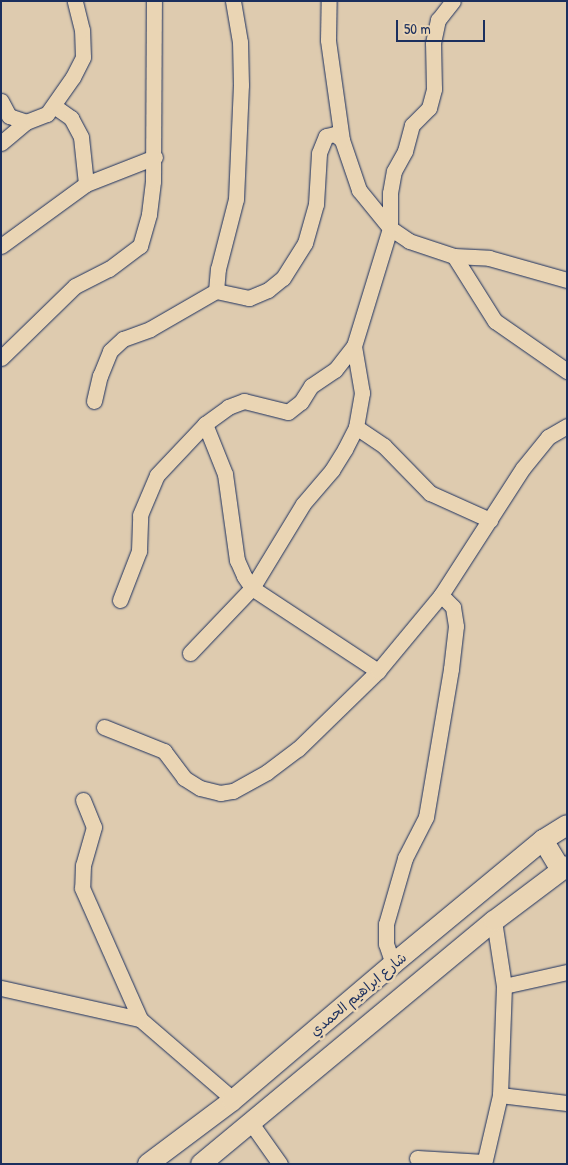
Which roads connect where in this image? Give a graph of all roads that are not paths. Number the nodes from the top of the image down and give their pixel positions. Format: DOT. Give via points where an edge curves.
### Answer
graph roads {
  1 [pos="75,1"];
  2 [pos="154,1"];
  3 [pos="233,1"];
  4 [pos="329,1"];
  5 [pos="453,1"];
  6 [pos="1,101"];
  7 [pos="54,106"];
  8 [pos="26,122"];
  9 [pos="342,140"];
  10 [pos="1,143"];
  11 [pos="155,156"];
  12 [pos="86,184"];
  13 [pos="390,228"];
  14 [pos="1,246"];
  15 [pos="454,256"];
  16 [pos="567,280"];
  17 [pos="216,291"];
  18 [pos="354,346"];
  19 [pos="1,358"];
  20 [pos="567,371"];
  21 [pos="94,401"];
  22 [pos="205,424"];
  23 [pos="567,426"];
  24 [pos="356,427"];
  25 [pos="490,520"];
  26 [pos="252,588"];
  27 [pos="441,595"];
  28 [pos="120,600"];
  29 [pos="190,653"];
  30 [pos="378,672"];
  31 [pos="104,727"];
  32 [pos="83,800"];
  33 [pos="567,825"];
  34 [pos="543,840"];
  35 [pos="564,868"];
  36 [pos="494,921"];
  37 [pos="393,964"];
  38 [pos="567,972"];
  39 [pos="504,986"];
  40 [pos="1,988"];
  41 [pos="140,1019"];
  42 [pos="500,1095"];
  43 [pos="234,1100"];
  44 [pos="567,1103"];
  45 [pos="251,1123"];
  46 [pos="417,1158"];
  47 [pos="484,1163"];
  48 [pos="148,1164"];
  49 [pos="201,1164"];
  50 [pos="280,1164"];
  1 -- 7 [label="street" via="82,30 83,57"];
  2 -- 11 [label="street"];
  3 -- 17 [label="street" via="240,42 241,85 236,199 218,269"];
  4 -- 9 [label="street" via="328,40"];
  5 -- 13 [label="street" via="438,20 433,43 434,89 429,108 412,125 405,151 394,171 390,192"];
  6 -- 8 [label="street" via="10,116"];
  7 -- 8 [label="street" via="47,114"];
  7 -- 12 [label="street" via="70,118 81,136"];
  8 -- 10 [label="street"];
  9 -- 13 [label="street" via="359,190"];
  9 -- 17 [label="street" via="335,134 326,136 319,152 316,204 305,244 282,278 268,290 249,298"];
  11 -- 12 [label="street"];
  11 -- 19 [label="street" via="149,214 140,246 109,269 75,286"];
  12 -- 14 [label="street"];
  13 -- 15 [label="street" via="409,241"];
  13 -- 18 [label="street"];
  15 -- 16 [label="street" via="489,258"];
  15 -- 20 [label="street" via="495,320"];
  17 -- 21 [label="street" via="150,329 122,339 110,352"];
  18 -- 22 [label="street" via="335,370 311,386 301,402 288,412 244,401 228,407"];
  18 -- 24 [label="street" via="362,393"];
  22 -- 26 [label="street" via="225,474 237,560"];
  22 -- 28 [label="street" via="157,475 140,515 139,551"];
  23 -- 25 [label="street" via="548,437"];
  24 -- 25 [label="street" via="384,446 430,494"];
  24 -- 26 [label="street" via="332,470 303,504"];
  25 -- 27 [label="street"];
  26 -- 29 [label="street"];
  26 -- 30 [label="street"];
  27 -- 30 [label="street"];
  27 -- 37 [label="street" via="453,607 456,626 451,668 426,817 405,858 386,924 386,944"];
  30 -- 31 [label="street" via="298,749 233,791 220,793 200,788 184,778 164,751"];
  32 -- 41 [label="street" via="94,827 83,865 82,888"];
  33 -- 34 [label="main road, شارع ابراهيم الحمدي"];
  34 -- 35 [label="main road"];
  34 -- 37 [label="main road, شارع ابراهيم الحمدي"];
  35 -- 36 [label="main road"];
  36 -- 39 [label="street"];
  36 -- 45 [label="main road"];
  37 -- 43 [label="main road, شارع ابراهيم الحمدي"];
  38 -- 39 [label="street"];
  39 -- 42 [label="street"];
  40 -- 41 [label="street"];
  41 -- 43 [label="street"];
  42 -- 44 [label="street"];
  42 -- 47 [label="street"];
  43 -- 45 [label="main road"];
  43 -- 48 [label="main road, شارع ابراهيم الحمدي"];
  45 -- 49 [label="main road"];
  45 -- 50 [label="street"];
  46 -- 47 [label="street"];
}
